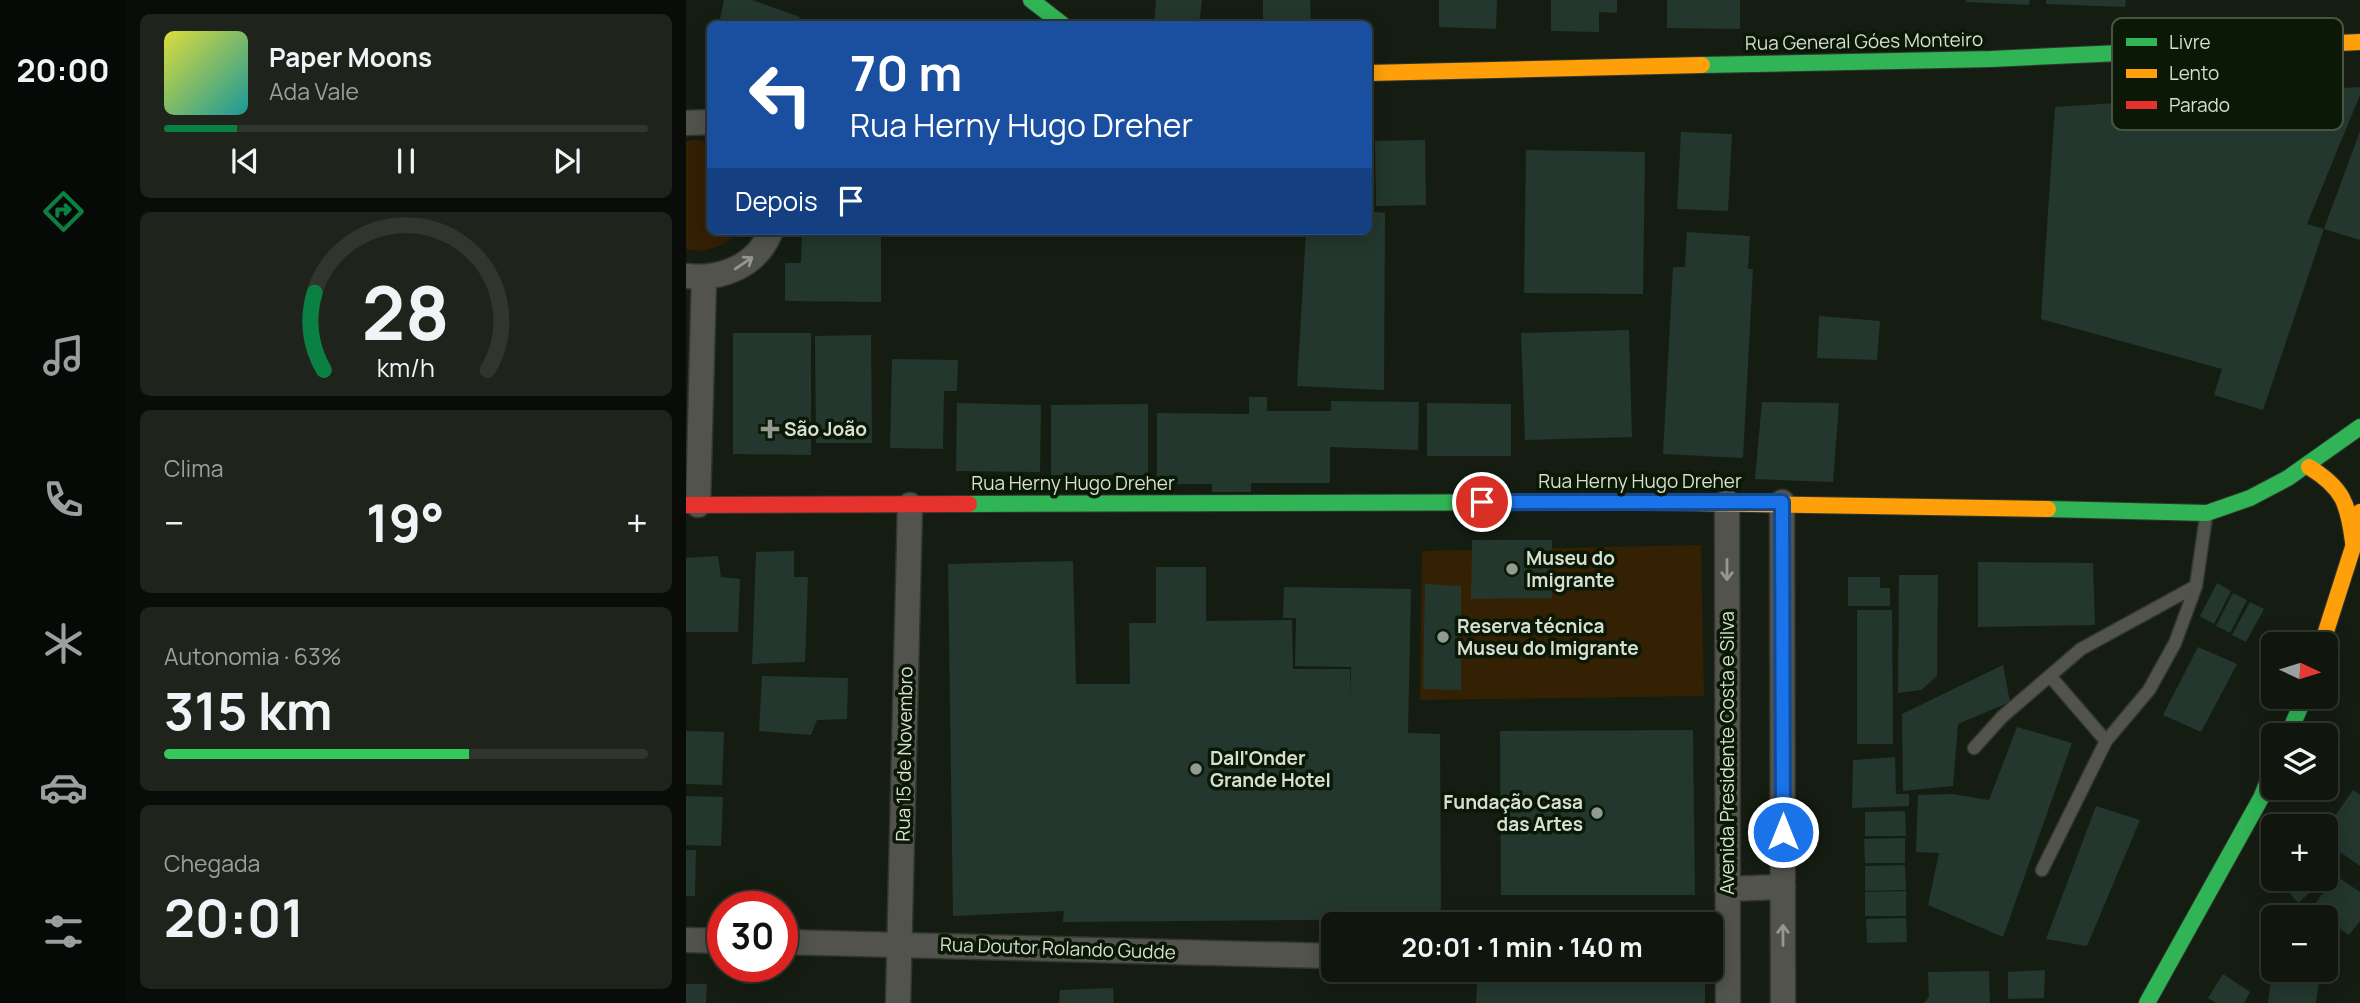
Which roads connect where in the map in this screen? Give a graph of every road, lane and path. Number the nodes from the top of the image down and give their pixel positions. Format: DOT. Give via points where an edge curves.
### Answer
graph roads {
  1 [pos="1031,0"];
  2 [pos="1058,21"];
  3 [pos="2112,53"];
  4 [pos="1372,73"];
  5 [pos="707,122"];
  6 [pos="686,123"];
  7 [pos="770,235"];
  8 [pos="695,277"];
  9 [pos="2360,427"];
  10 [pos="2309,467"];
  11 [pos="1727,502"];
  12 [pos="1782,502"];
  13 [pos="692,505"];
  14 [pos="911,505"];
  15 [pos="2360,512"];
  16 [pos="2207,513"];
  17 [pos="2354,544"];
  18 [pos="2196,586"];
  19 [pos="2326,632"];
  20 [pos="2050,676"];
  21 [pos="2106,741"];
  22 [pos="1974,748"];
  23 [pos="2261,798"];
  24 [pos="2042,870"];
  25 [pos="1783,887"];
  26 [pos="1727,889"];
  27 [pos="686,940"];
  28 [pos="707,941"];
  29 [pos="798,942"];
  30 [pos="899,943"];
  31 [pos="1321,956"];
  32 [pos="898,1003"];
  33 [pos="1728,1003"];
  34 [pos="1783,1003"];
  35 [pos="2147,1003"];
  1 -- 2 [label="main road"];
  3 -- 4 [label="main road, Rua General Góes Monteiro"];
  5 -- 6 [label="street"];
  8 -- 7 [label="street, one-way" via="728,273 750,260"];
  8 -- 13 [label="street"];
  9 -- 10 [label="main road, Rua Herny Hugo Dreher"];
  10 -- 16 [label="main road, Rua Herny Hugo Dreher" via="2247,500"];
  10 -- 17 [label="main road" via="2340,489 2348,503"];
  11 -- 12 [label="main road, Rua Herny Hugo Dreher"];
  11 -- 14 [label="main road, Rua Herny Hugo Dreher"];
  11 -- 26 [label="street, Avenida Presidente Costa e Silva, one-way"];
  12 -- 16 [label="main road, Rua Herny Hugo Dreher"];
  12 -- 25 [label="street"];
  13 -- 14 [label="main road, Rua Herny Hugo Dreher"];
  14 -- 30 [label="street, Rua 15 de Novembro"];
  15 -- 17 [label="main road"];
  16 -- 18 [label="lane"];
  17 -- 19 [label="main road"];
  18 -- 20 [label="lane" via="2110,631"];
  18 -- 21 [label="lane" via="2175,643 2149,690"];
  20 -- 21 [label="lane"];
  20 -- 22 [label="lane"];
  21 -- 24 [label="lane"];
  23 -- 35 [label="main road"];
  25 -- 26 [label="street"];
  34 -- 25 [label="street, one-way"];
  26 -- 33 [label="street, Avenida Presidente Costa e Silva"];
  27 -- 28 [label="street"];
  29 -- 30 [label="street, Rua Doutor Rolando Gudde"];
  30 -- 31 [label="street, Rua Doutor Rolando Gudde"];
  30 -- 32 [label="street, Rua 15 de Novembro"];
}
